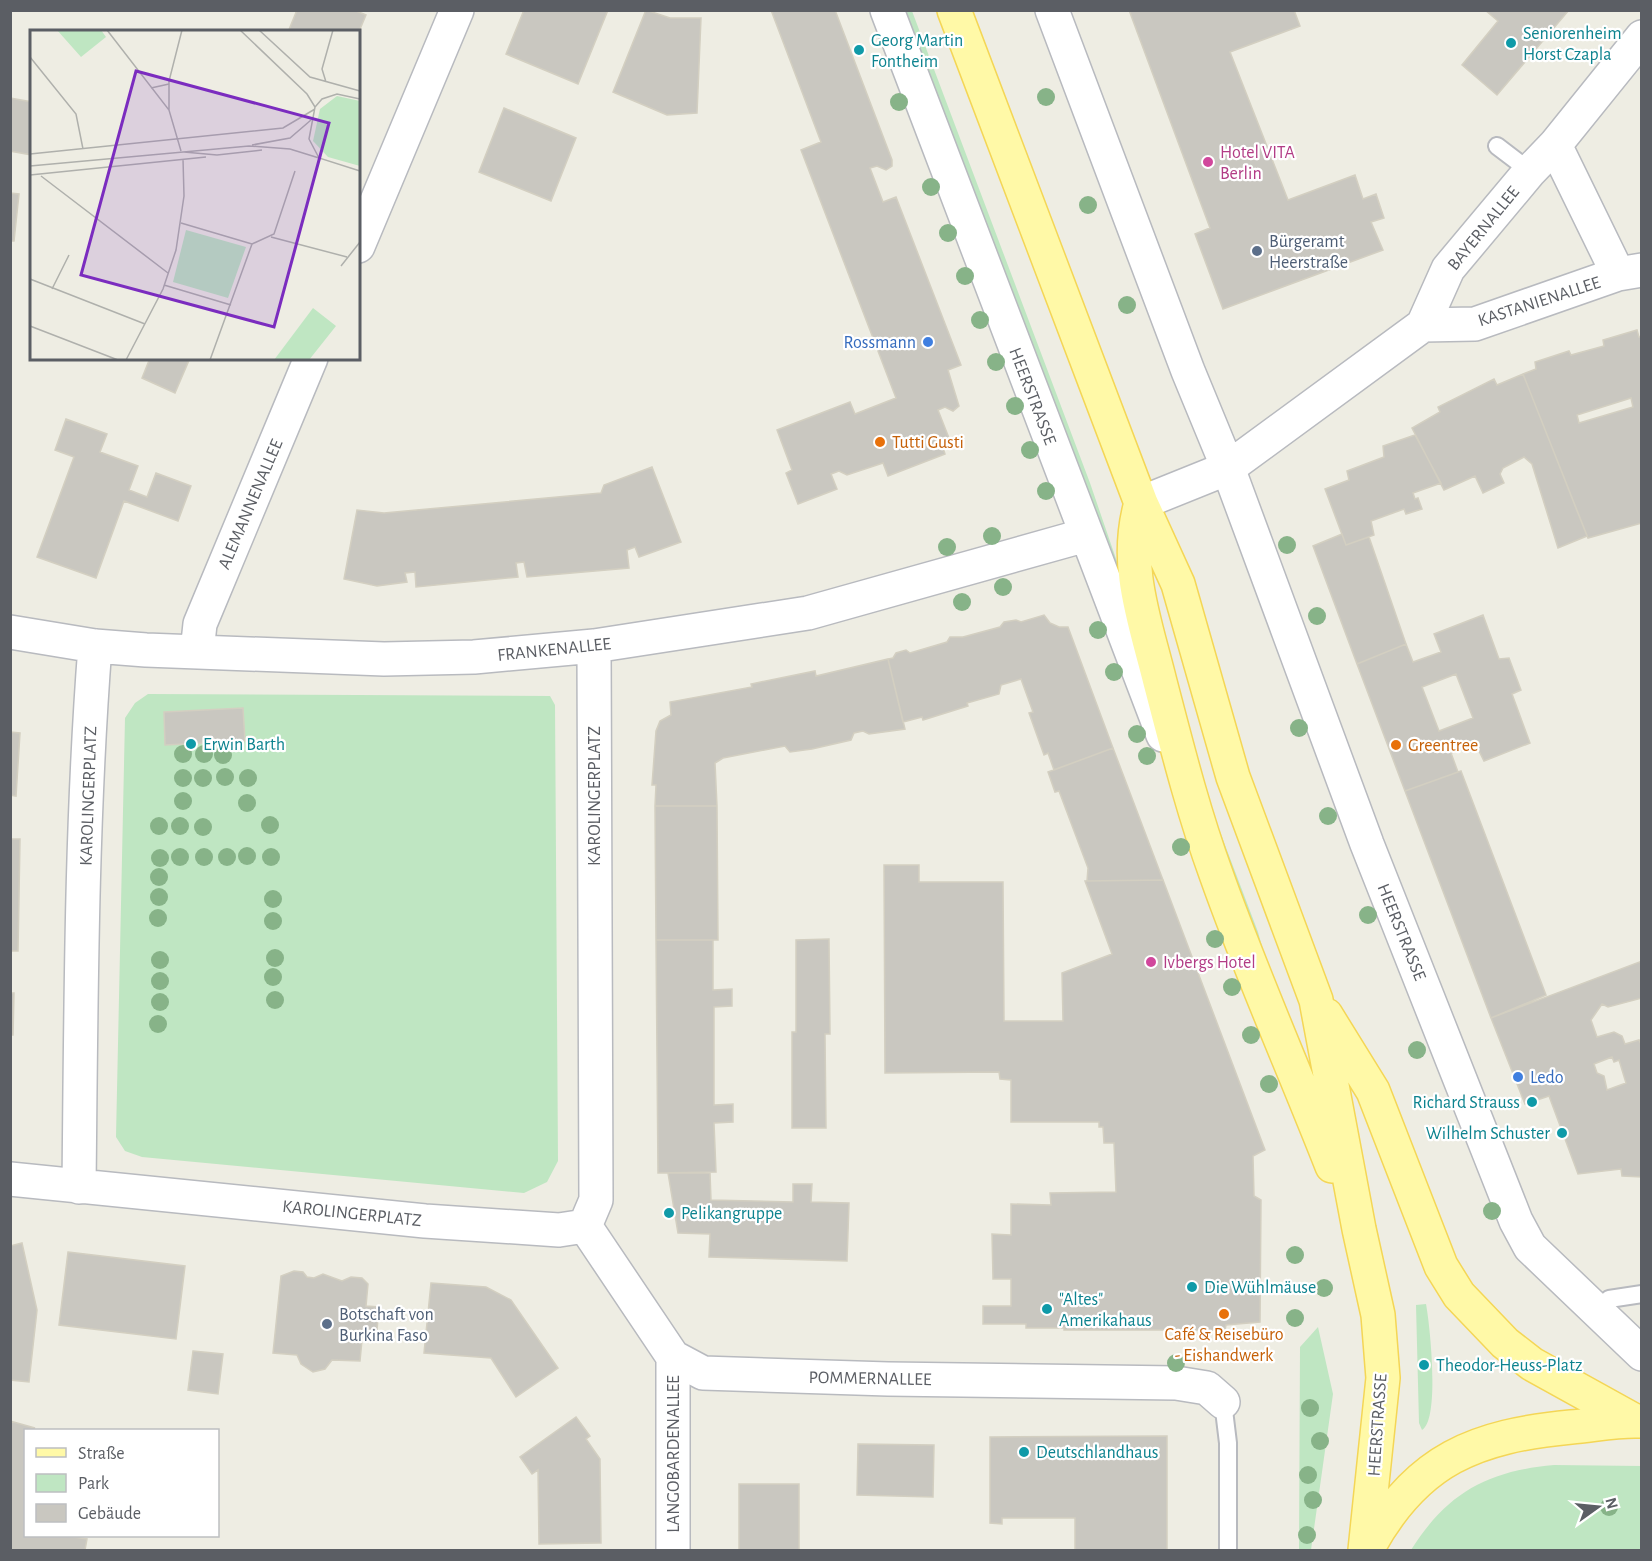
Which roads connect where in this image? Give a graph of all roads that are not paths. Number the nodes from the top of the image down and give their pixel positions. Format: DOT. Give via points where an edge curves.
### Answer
graph roads {
  1 [pos="457,10"];
  2 [pos="887,10"];
  3 [pos="954,10"];
  4 [pos="1052,10"];
  5 [pos="1641,37"];
  6 [pos="1555,145"];
  7 [pos="1497,146"];
  8 [pos="1530,171"];
  9 [pos="360,241"];
  10 [pos="1630,272"];
  11 [pos="1423,325"];
  12 [pos="310,360"];
  13 [pos="1228,468"];
  14 [pos="1141,504"];
  15 [pos="1086,535"];
  16 [pos="10,632"];
  17 [pos="95,646"];
  18 [pos="594,646"];
  19 [pos="197,652"];
  20 [pos="1185,778"];
  21 [pos="1316,1000"];
  22 [pos="10,1179"];
  23 [pos="79,1186"];
  24 [pos="585,1226"];
  25 [pos="1359,1229"];
  26 [pos="1641,1294"];
  27 [pos="1598,1312"];
  28 [pos="1641,1354"];
  29 [pos="673,1357"];
  30 [pos="1223,1402"];
  31 [pos="1638,1421"];
  32 [pos="673,1551"];
  33 [pos="1228,1551"];
  34 [pos="1366,1551"];
  1 -- 9 [label="street"];
  2 -- 15 [label="street, HEERSTRASSE"];
  3 -- 14 [label="main road, HEERSTRASSE"];
  4 -- 13 [label="street, HEERSTRASSE"];
  5 -- 6 [label="street, BAYERNALLEE"];
  6 -- 8 [label="street, BAYERNALLEE"];
  6 -- 10 [label="street, KASTANIENALLEE"];
  7 -- 8 [label="lane"];
  8 -- 11 [label="street, BAYERNALLEE" via="1448,269"];
  10 -- 11 [label="street, KASTANIENALLEE" via="1475,324"];
  11 -- 13 [label="street, BAYERNALLEE"];
  12 -- 19 [label="street, ALEMANNENALLEE" via="200,624"];
  13 -- 14 [label="street"];
  13 -- 27 [label="street, HEERSTRASSE" via="1367,844 1516,1221 1530,1247"];
  14 -- 20 [label="main road, HEERSTRASSE" via="1132,553"];
  14 -- 21 [label="main road, HEERSTRASSE" via="1178,584 1233,777"];
  15 -- 18 [label="street, FRANKENALLEE" via="808,613"];
  15 -- 20 [label="street, HEERSTRASSE" via="1156,719"];
  16 -- 17 [label="street, FRANKENALLEE"];
  17 -- 19 [label="street, FRANKENALLEE"];
  17 -- 23 [label="street, KAROLINGERPLATZ" via="82,965"];
  18 -- 19 [label="street, FRANKENALLEE" via="384,660"];
  18 -- 24 [label="street, KAROLINGERPLATZ" via="596,1200"];
  20 -- 25 [label="main road, HEERSTRASSE" via="1220,886"];
  21 -- 25 [label="main road, HEERSTRASSE"];
  21 -- 31 [label="main road, HEERSTRASSE" via="1373,1091 1441,1266 1459,1295 1505,1343 1532,1364"];
  22 -- 23 [label="street"];
  23 -- 24 [label="street, KAROLINGERPLATZ" via="436,1221 559,1230"];
  24 -- 29 [label="street, POMMERNALLEE"];
  25 -- 34 [label="main road, HEERSTRASSE" via="1375,1292 1383,1378"];
  26 -- 27 [label="lane" via="1609,1299"];
  27 -- 28 [label="street, HEERSTRASSE"];
  29 -- 30 [label="street, POMMERNALLEE" via="703,1373 1176,1383 1207,1388"];
  29 -- 32 [label="street, LANGOBARDENALLEE"];
  30 -- 33 [label="lane" via="1228,1443"];
  31 -- 34 [label="main road" via="1551,1429 1474,1444 1440,1463 1413,1487 1382,1522"];
}
